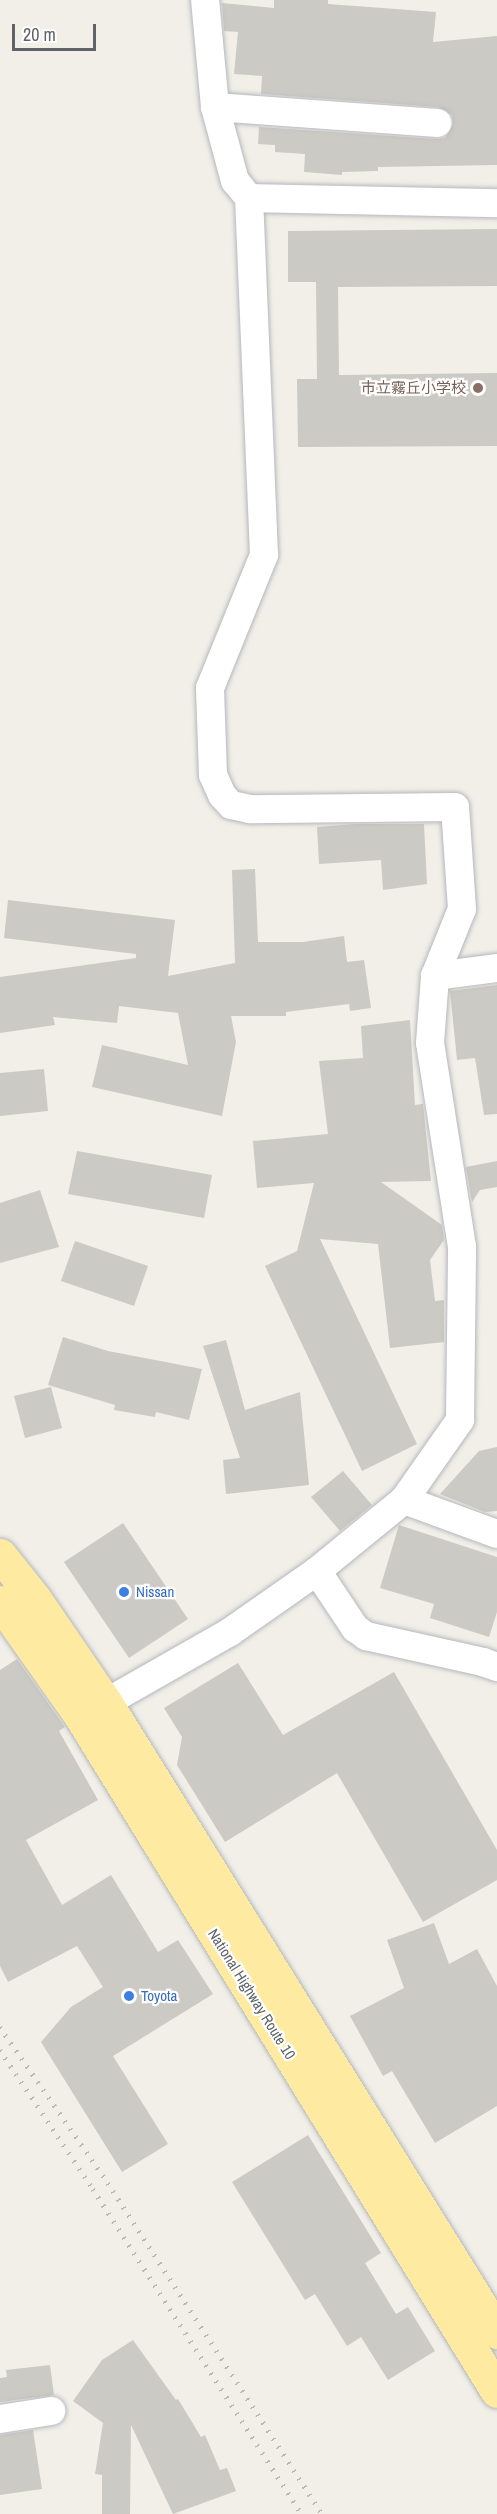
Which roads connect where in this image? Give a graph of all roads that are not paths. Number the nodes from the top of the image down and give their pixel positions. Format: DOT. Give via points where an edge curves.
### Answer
graph roads {
  1 [pos="205,0"];
  2 [pos="215,107"];
  3 [pos="437,123"];
  4 [pos="249,198"];
  5 [pos="497,203"];
  6 [pos="497,968"];
  7 [pos="435,976"];
  8 [pos="404,1500"];
  9 [pos="497,1534"];
  10 [pos="0,1555"];
  11 [pos="317,1571"];
  12 [pos="0,1602"];
  13 [pos="497,1667"];
  14 [pos="94,1710"];
  15 [pos="497,2332"];
  16 [pos="497,2391"];
  17 [pos="51,2411"];
  18 [pos="0,2419"];
  1 -- 2 [label="street"];
  2 -- 3 [label="street"];
  2 -- 4 [label="street" via="235,181"];
  4 -- 5 [label="street"];
  4 -- 7 [label="street" via="264,555 210,688 213,775 231,805 250,809 454,807 462,909"];
  6 -- 7 [label="street"];
  7 -- 8 [label="street" via="430,1043 462,1247 460,1420"];
  8 -- 9 [label="street"];
  8 -- 11 [label="street"];
  10 -- 14 [label="highway, National Highway Route 10" via="35,1599"];
  11 -- 13 [label="street" via="356,1628 366,1636"];
  11 -- 14 [label="street" via="230,1632"];
  12 -- 14 [label="highway, National Highway Route 10"];
  14 -- 15 [label="highway, National Highway Route 10"];
  14 -- 16 [label="highway, National Highway Route 10"];
  17 -- 18 [label="street"];
}
